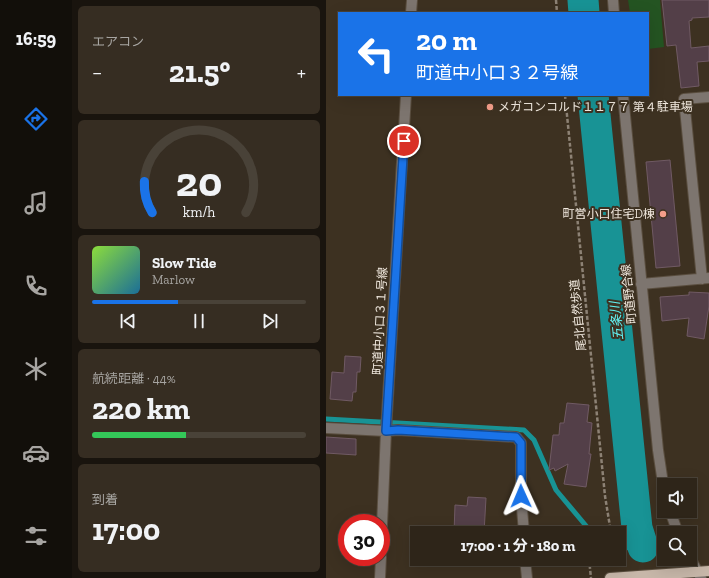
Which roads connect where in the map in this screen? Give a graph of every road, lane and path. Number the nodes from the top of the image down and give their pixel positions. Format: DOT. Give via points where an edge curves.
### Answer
graph roads {
  1 [pos="412,0"];
  2 [pos="556,0"];
  3 [pos="612,0"];
  4 [pos="411,12"];
  5 [pos="557,12"];
  6 [pos="614,12"];
  7 [pos="406,96"];
  8 [pos="565,96"];
  9 [pos="622,96"];
  10 [pos="709,97"];
  11 [pos="706,279"];
  12 [pos="642,284"];
  13 [pos="326,428"];
  14 [pos="386,431"];
  15 [pos="662,478"];
  16 [pos="382,514"];
  17 [pos="523,526"];
  18 [pos="610,526"];
  19 [pos="381,566"];
  20 [pos="526,566"];
  21 [pos="590,566"];
  22 [pos="694,566"];
  23 [pos="709,570"];
  24 [pos="699,575"];
  25 [pos="629,577"];
  26 [pos="380,578"];
  27 [pos="527,578"];
  28 [pos="591,578"];
  29 [pos="610,578"];
  1 -- 4 [label="street"];
  2 -- 5 [label="path"];
  3 -- 6 [label="street"];
  7 -- 14 [label="street, 町道中小口３１号線"];
  8 -- 18 [label="path, 尾北自然歩道"];
  9 -- 12 [label="street, 町道野合線"];
  10 -- 11 [label="street" via="684,99"];
  11 -- 12 [label="street"];
  12 -- 15 [label="street, 町道野合線"];
  13 -- 14 [label="street"];
  14 -- 16 [label="street, 町道中小口３１号線"];
  14 -- 17 [label="street" via="516,437 521,443"];
  19 -- 26 [label="street"];
  20 -- 27 [label="street"];
  21 -- 28 [label="path"];
  22 -- 24 [label="street"];
  23 -- 24 [label="main road"];
  24 -- 25 [label="main road" via="685,572"];
  25 -- 29 [label="main road"];
}
